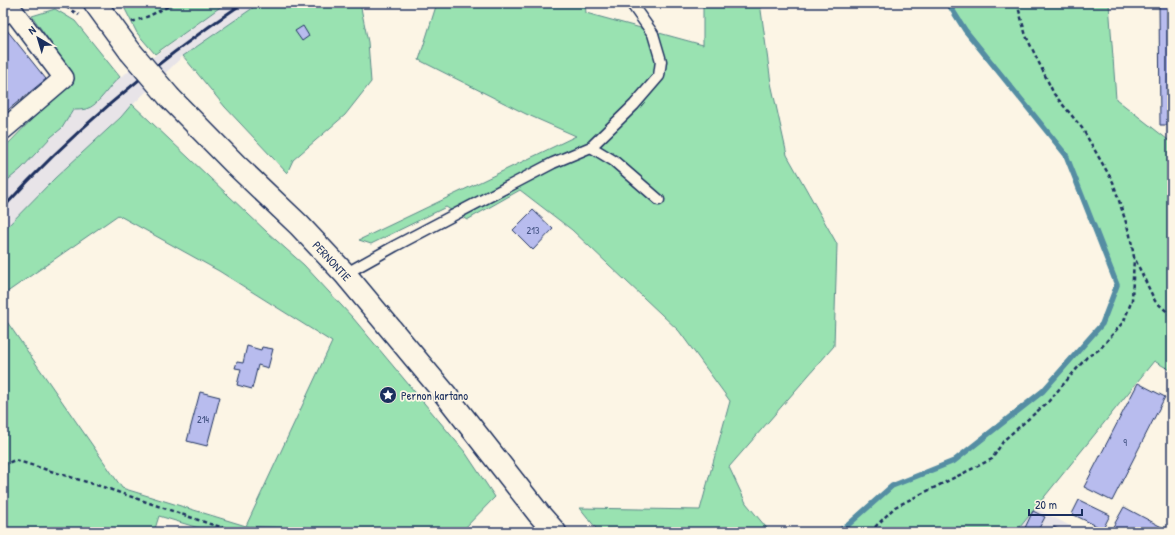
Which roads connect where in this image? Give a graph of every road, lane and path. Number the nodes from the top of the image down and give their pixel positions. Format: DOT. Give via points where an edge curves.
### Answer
graph roads {
  1 [pos="95,3"];
  2 [pos="175,3"];
  3 [pos="631,3"];
  4 [pos="1016,3"];
  5 [pos="3,15"];
  6 [pos="117,33"];
  7 [pos="3,130"];
  8 [pos="591,147"];
  9 [pos="659,200"];
  10 [pos="1134,257"];
  11 [pos="345,274"];
  12 [pos="1172,316"];
  13 [pos="3,465"];
  14 [pos="240,532"];
  15 [pos="555,532"];
  16 [pos="870,532"];
  1 -- 6 [label="street, PERNONTIE"];
  2 -- 6 [label="path" via="132,22"];
  3 -- 8 [label="lane" via="653,34 661,61 659,76 634,105"];
  4 -- 10 [label="path" via="1026,36 1054,94 1082,128 1113,182 1130,235"];
  5 -- 7 [label="street" via="11,8 64,78"];
  6 -- 11 [label="street, PERNONTIE, bridge" via="170,98"];
  8 -- 9 [label="lane" via="614,161"];
  8 -- 11 [label="lane" via="539,170"];
  10 -- 12 [label="path" via="1155,301"];
  10 -- 16 [label="path" via="1132,300 1124,321 1100,349 1087,357 1048,402 1004,440 992,459 895,507"];
  11 -- 15 [label="street, PERNONTIE"];
  13 -- 14 [label="path" via="14,460"];
}
